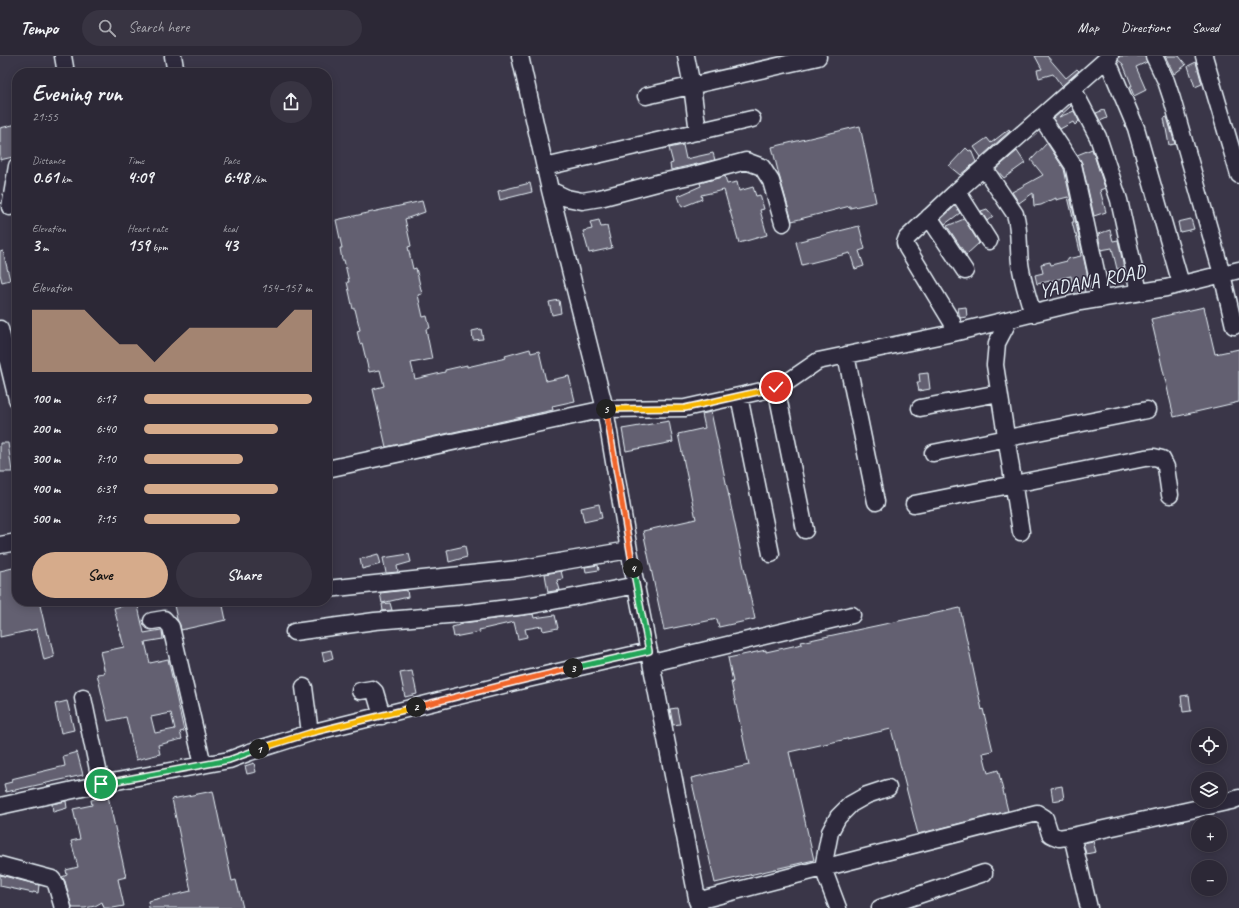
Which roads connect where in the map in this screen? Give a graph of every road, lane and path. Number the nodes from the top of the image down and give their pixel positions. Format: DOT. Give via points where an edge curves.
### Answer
graph roads {
  1 [pos="63,56"];
  2 [pos="173,56"];
  3 [pos="520,56"];
  4 [pos="686,56"];
  5 [pos="1154,56"];
  6 [pos="1204,56"];
  7 [pos="818,57"];
  8 [pos="1109,58"];
  9 [pos="768,62"];
  10 [pos="65,68"];
  11 [pos="175,68"];
  12 [pos="692,86"];
  13 [pos="1074,89"];
  14 [pos="646,96"];
  15 [pos="1041,117"];
  16 [pos="752,119"];
  17 [pos="698,132"];
  18 [pos="545,167"];
  19 [pos="984,168"];
  20 [pos="1239,175"];
  21 [pos="550,190"];
  22 [pos="957,191"];
  23 [pos="12,195"];
  24 [pos="10,207"];
  25 [pos="929,218"];
  26 [pos="783,223"];
  27 [pos="989,241"];
  28 [pos="1239,270"];
  29 [pos="965,271"];
  30 [pos="1222,274"];
  31 [pos="1181,284"];
  32 [pos="1139,292"];
  33 [pos="1102,299"];
  34 [pos="1033,314"];
  35 [pos="1009,320"];
  36 [pos="1234,326"];
  37 [pos="0,329"];
  38 [pos="953,333"];
  39 [pos="846,355"];
  40 [pos="12,378"];
  41 [pos="776,387"];
  42 [pos="999,393"];
  43 [pos="738,396"];
  44 [pos="920,408"];
  45 [pos="605,409"];
  46 [pos="1147,410"];
  47 [pos="1006,438"];
  48 [pos="933,453"];
  49 [pos="332,468"];
  50 [pos="1013,485"];
  51 [pos="1170,495"];
  52 [pos="876,502"];
  53 [pos="914,504"];
  54 [pos="805,530"];
  55 [pos="1021,532"];
  56 [pos="12,543"];
  57 [pos="0,545"];
  58 [pos="629,550"];
  59 [pos="771,554"];
  60 [pos="637,585"];
  61 [pos="332,588"];
  62 [pos="852,615"];
  63 [pos="152,621"];
  64 [pos="294,632"];
  65 [pos="650,657"];
  66 [pos="304,687"];
  67 [pos="360,690"];
  68 [pos="83,698"];
  69 [pos="382,716"];
  70 [pos="310,733"];
  71 [pos="203,764"];
  72 [pos="101,784"];
  73 [pos="888,788"];
  74 [pos="1239,798"];
  75 [pos="0,806"];
  76 [pos="1072,836"];
  77 [pos="0,864"];
  78 [pos="823,868"];
  79 [pos="984,873"];
  80 [pos="698,904"];
  81 [pos="63,908"];
  82 [pos="838,908"];
  83 [pos="880,908"];
  84 [pos="1090,908"];
  1 -- 10 [label="street"];
  2 -- 11 [label="street"];
  3 -- 18 [label="street"];
  4 -- 12 [label="street"];
  5 -- 30 [label="street" via="1172,99"];
  6 -- 20 [label="street"];
  7 -- 9 [label="street"];
  8 -- 13 [label="street"];
  8 -- 31 [label="street" via="1136,128"];
  9 -- 12 [label="street"];
  12 -- 14 [label="street"];
  12 -- 17 [label="street"];
  13 -- 15 [label="street"];
  13 -- 32 [label="street" via="1098,137 1119,200"];
  15 -- 19 [label="street"];
  15 -- 33 [label="street" via="1073,165"];
  16 -- 17 [label="street"];
  17 -- 18 [label="street"];
  18 -- 21 [label="street"];
  19 -- 22 [label="street"];
  19 -- 34 [label="street" via="1017,218 1021,270"];
  21 -- 26 [label="street" via="567,198 600,198 746,161 762,167 772,181"];
  21 -- 45 [label="street"];
  22 -- 25 [label="street"];
  22 -- 27 [label="street"];
  23 -- 24 [label="street"];
  25 -- 29 [label="street"];
  25 -- 38 [label="street" via="907,238 905,243 952,322"];
  28 -- 30 [label="street, YADANA ROAD"];
  30 -- 31 [label="street, YADANA ROAD"];
  30 -- 36 [label="street"];
  31 -- 32 [label="street, YADANA ROAD"];
  32 -- 33 [label="street, YADANA ROAD"];
  33 -- 34 [label="street, YADANA ROAD"];
  34 -- 35 [label="street, YADANA ROAD"];
  35 -- 38 [label="street, YADANA ROAD"];
  35 -- 42 [label="street" via="997,343 995,353"];
  37 -- 40 [label="street"];
  38 -- 39 [label="street, YADANA ROAD"];
  39 -- 41 [label="street, YADANA ROAD" via="815,362 789,382"];
  39 -- 52 [label="street"];
  41 -- 43 [label="street, YADANA ROAD"];
  41 -- 54 [label="street"];
  42 -- 44 [label="street"];
  42 -- 47 [label="street"];
  43 -- 45 [label="street, YADANA ROAD" via="685,408"];
  43 -- 59 [label="street"];
  45 -- 49 [label="street, YADANA ROAD"];
  45 -- 58 [label="street"];
  46 -- 47 [label="street"];
  47 -- 48 [label="street"];
  47 -- 50 [label="street"];
  50 -- 51 [label="street" via="1154,457 1162,459 1166,467"];
  50 -- 53 [label="street"];
  50 -- 55 [label="street"];
  56 -- 57 [label="street"];
  58 -- 60 [label="street"];
  58 -- 61 [label="street" via="518,568"];
  60 -- 64 [label="street" via="532,605"];
  60 -- 65 [label="street"];
  62 -- 65 [label="street"];
  63 -- 71 [label="street" via="164,619 171,627"];
  65 -- 69 [label="street" via="519,681"];
  65 -- 80 [label="street"];
  66 -- 70 [label="street"];
  67 -- 69 [label="street" via="372,689 375,692"];
  68 -- 72 [label="street"];
  69 -- 70 [label="street"];
  70 -- 71 [label="street" via="229,760"];
  71 -- 72 [label="street"];
  72 -- 75 [label="street"];
  73 -- 78 [label="street" via="851,804 838,817 830,832"];
  74 -- 76 [label="street"];
  76 -- 78 [label="street" via="1059,838 1050,834 1045,818 1037,813"];
  76 -- 84 [label="street"];
  77 -- 81 [label="street" via="52,879"];
  78 -- 80 [label="street"];
  78 -- 82 [label="street"];
  79 -- 83 [label="street"];
}
